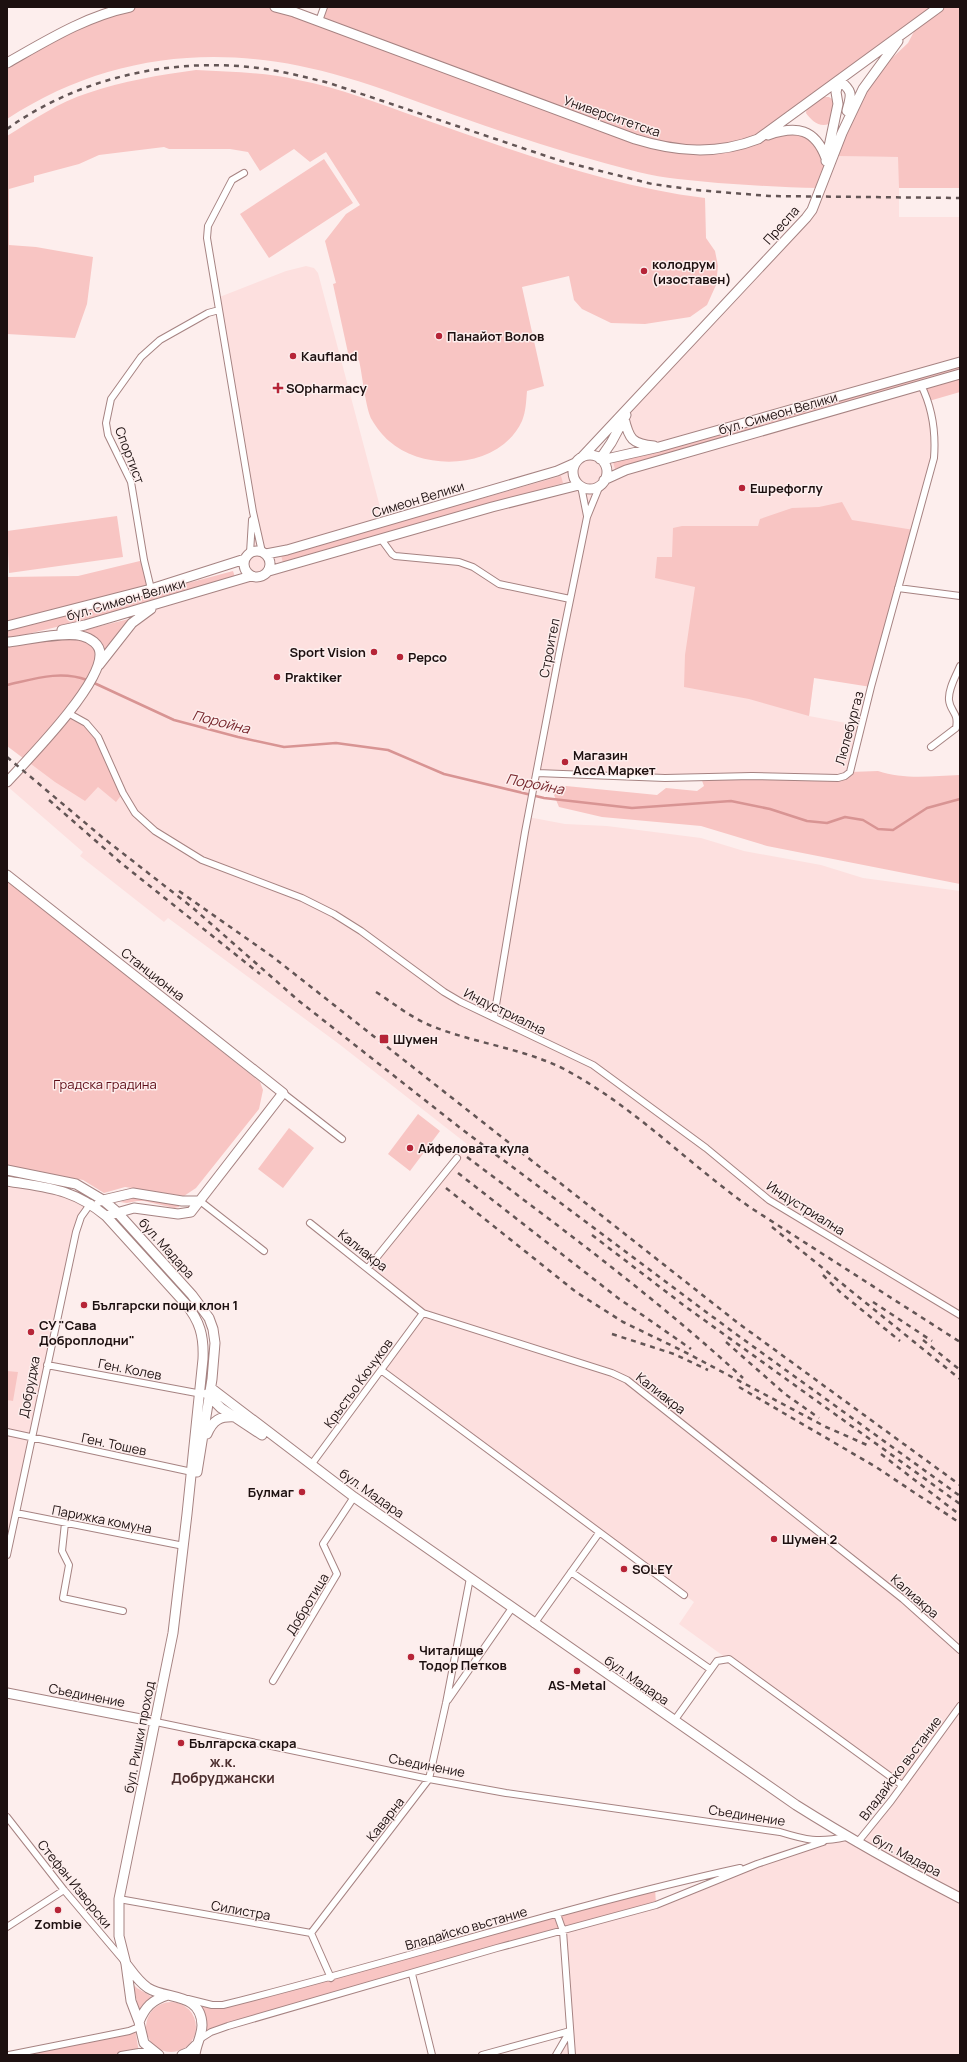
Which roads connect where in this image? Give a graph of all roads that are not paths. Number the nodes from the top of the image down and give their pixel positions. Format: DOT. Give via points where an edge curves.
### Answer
graph roads {
  1 [pos="130,7"];
  2 [pos="275,7"];
  3 [pos="324,7"];
  4 [pos="939,7"];
  5 [pos="319,21"];
  6 [pos="904,34"];
  7 [pos="7,63"];
  8 [pos="840,80"];
  9 [pos="842,133"];
  10 [pos="758,139"];
  11 [pos="829,157"];
  12 [pos="244,173"];
  13 [pos="219,310"];
  14 [pos="960,362"];
  15 [pos="960,374"];
  16 [pos="922,385"];
  17 [pos="632,404"];
  18 [pos="624,418"];
  19 [pos="659,447"];
  20 [pos="601,459"];
  21 [pos="578,460"];
  22 [pos="602,482"];
  23 [pos="580,486"];
  24 [pos="253,512"];
  25 [pos="587,517"];
  26 [pos="381,539"];
  27 [pos="264,553"];
  28 [pos="247,556"];
  29 [pos="269,571"];
  30 [pos="251,576"];
  31 [pos="898,588"];
  32 [pos="151,589"];
  33 [pos="960,596"];
  34 [pos="570,599"];
  35 [pos="160,604"];
  36 [pos="7,626"];
  37 [pos="8,642"];
  38 [pos="960,666"];
  39 [pos="98,668"];
  40 [pos="68,713"];
  41 [pos="931,747"];
  42 [pos="537,772"];
  43 [pos="7,782"];
  44 [pos="7,875"];
  45 [pos="494,1018"];
  46 [pos="283,1093"];
  47 [pos="342,1139"];
  48 [pos="456,1158"];
  49 [pos="7,1170"];
  50 [pos="7,1181"];
  51 [pos="103,1200"];
  52 [pos="200,1201"];
  53 [pos="91,1203"];
  54 [pos="117,1212"];
  55 [pos="106,1216"];
  56 [pos="310,1223"];
  57 [pos="264,1251"];
  58 [pos="368,1268"];
  59 [pos="423,1313"];
  60 [pos="960,1315"];
  61 [pos="46,1365"];
  62 [pos="381,1370"];
  63 [pos="204,1388"];
  64 [pos="209,1398"];
  65 [pos="235,1417"];
  66 [pos="7,1432"];
  67 [pos="32,1438"];
  68 [pos="202,1444"];
  69 [pos="311,1465"];
  70 [pos="192,1472"];
  71 [pos="354,1497"];
  72 [pos="16,1513"];
  73 [pos="188,1514"];
  74 [pos="65,1523"];
  75 [pos="599,1533"];
  76 [pos="184,1546"];
  77 [pos="7,1555"];
  78 [pos="571,1572"];
  79 [pos="470,1578"];
  80 [pos="684,1595"];
  81 [pos="512,1608"];
  82 [pos="123,1611"];
  83 [pos="534,1624"];
  84 [pos="960,1650"];
  85 [pos="710,1669"];
  86 [pos="273,1681"];
  87 [pos="7,1692"];
  88 [pos="446,1703"];
  89 [pos="960,1706"];
  90 [pos="674,1721"];
  91 [pos="156,1722"];
  92 [pos="429,1779"];
  93 [pos="902,1785"];
  94 [pos="7,1817"];
  95 [pos="846,1837"];
  96 [pos="826,1841"];
  97 [pos="857,1843"];
  98 [pos="757,1864"];
  99 [pos="64,1890"];
  100 [pos="960,1898"];
  101 [pos="118,1899"];
  102 [pos="557,1914"];
  103 [pos="7,1927"];
  104 [pos="563,1931"];
  105 [pos="311,1933"];
  106 [pos="126,1964"];
  107 [pos="412,1974"];
  108 [pos="331,1978"];
  109 [pos="168,1996"];
  110 [pos="182,1997"];
  111 [pos="139,2024"];
  112 [pos="570,2031"];
  113 [pos="197,2042"];
  114 [pos="156,2054"];
  115 [pos="9,2055"];
  116 [pos="121,2055"];
  117 [pos="182,2055"];
  118 [pos="195,2055"];
  119 [pos="432,2055"];
  120 [pos="482,2055"];
  121 [pos="556,2055"];
  122 [pos="572,2055"];
  1 -- 7 [label="main road" via="104,14 57,35"];
  2 -- 5 [label="main road, Университетска"];
  3 -- 5 [label="street"];
  4 -- 6 [label="main road, Университетска"];
  5 -- 10 [label="main road, Университетска" via="659,146 685,150 718,150"];
  6 -- 8 [label="main road, Университетска"];
  6 -- 9 [label="main road, Преспа" via="863,89"];
  8 -- 9 [label="main road" via="849,88 851,95"];
  8 -- 10 [label="main road, Университетска"];
  8 -- 11 [label="main road" via="836,92 838,104"];
  9 -- 11 [label="main road, Преспа"];
  10 -- 11 [label="main road" via="790,129 802,131 814,136"];
  11 -- 17 [label="main road, Преспа" via="812,210 806,218"];
  12 -- 13 [label="street" via="232,180 208,226 207,238"];
  13 -- 24 [label="street"];
  13 -- 32 [label="street, Спортист" via="208,313 160,340 141,357 111,399 106,423 108,435 131,482"];
  14 -- 19 [label="main road, бул. Симеон Велики"];
  15 -- 16 [label="main road, бул. Симеон Велики"];
  16 -- 22 [label="main road, бул. Симеон Велики" via="626,470"];
  16 -- 31 [label="street, Люлебургаз" via="934,424 934,458"];
  17 -- 18 [label="main road"];
  17 -- 21 [label="main road"];
  18 -- 19 [label="main road" via="628,434 634,441 642,445"];
  18 -- 20 [label="main road"];
  19 -- 20 [label="main road"];
  20 -- 21 [label="main road" via="591,455"];
  20 -- 22 [label="main road" via="606,470"];
  21 -- 23 [label="main road" via="573,475"];
  21 -- 27 [label="main road, Симеон Велики" via="557,471 287,550"];
  22 -- 23 [label="main road" via="591,488"];
  22 -- 25 [label="street"];
  23 -- 25 [label="street"];
  23 -- 26 [label="main road"];
  24 -- 27 [label="street"];
  24 -- 28 [label="street"];
  25 -- 34 [label="street, Строител"];
  26 -- 29 [label="main road"];
  26 -- 34 [label="street" via="395,556 459,562 483,572 499,584"];
  27 -- 28 [label="main road" via="258,551"];
  27 -- 29 [label="main road" via="271,564"];
  28 -- 30 [label="main road" via="246,571"];
  28 -- 32 [label="main road, бул. Симеон Велики"];
  29 -- 30 [label="main road" via="259,577"];
  30 -- 35 [label="main road, бул. Симеон Велики"];
  31 -- 33 [label="street"];
  31 -- 42 [label="street, Люлебургаз" via="850,772 845,776 665,778"];
  32 -- 36 [label="main road, бул. Симеон Велики"];
  34 -- 42 [label="street, Строител"];
  35 -- 37 [label="main road, бул. Симеон Велики" via="85,625"];
  35 -- 39 [label="main road" via="132,624"];
  37 -- 39 [label="main road" via="72,634 82,636 97,645 100,653"];
  38 -- 41 [label="street" via="949,695 949,703 957,720 956,728"];
  39 -- 40 [label="main road"];
  40 -- 43 [label="main road"];
  40 -- 45 [label="street, Индустриална" via="86,723 98,737 123,793 135,813 155,831 202,860 302,898 334,914 444,992"];
  42 -- 45 [label="street, Строител"];
  44 -- 46 [label="main road, Станционна"];
  45 -- 60 [label="street, Индустриална" via="593,1065 706,1148 769,1200"];
  46 -- 47 [label="street, Станционна"];
  46 -- 52 [label="main road"];
  48 -- 58 [label="street"];
  49 -- 51 [label="main road, бул. Мадара" via="76,1184"];
  50 -- 53 [label="main road, бул. Мадара" via="64,1191"];
  51 -- 52 [label="main road" via="133,1193 182,1201"];
  51 -- 53 [label="main road"];
  51 -- 54 [label="main road, бул. Мадара"];
  52 -- 54 [label="main road" via="191,1212 185,1214 134,1208"];
  52 -- 57 [label="street"];
  53 -- 55 [label="main road, бул. Мадара"];
  53 -- 61 [label="street, Добруджа" via="81,1217 76,1232"];
  54 -- 55 [label="main road"];
  54 -- 63 [label="main road, бул. Мадара" via="192,1295 209,1318 215,1343"];
  55 -- 63 [label="main road, бул. Мадара" via="194,1315 202,1329"];
  56 -- 58 [label="street, Калиакра"];
  58 -- 59 [label="street, Калиакра"];
  59 -- 62 [label="street, Кръстьо Кючуков"];
  59 -- 84 [label="street, Калиакра" via="627,1380 903,1599"];
  61 -- 63 [label="street, Ген. Колев"];
  61 -- 67 [label="street, Добруджа"];
  62 -- 69 [label="street, Кръстьо Кючуков"];
  62 -- 75 [label="street"];
  63 -- 64 [label="main road, бул. Ришки проход"];
  63 -- 69 [label="main road, бул. Мадара"];
  63 -- 70 [label="main road, бул. Ришки проход"];
  64 -- 65 [label="main road, бул. Мадара"];
  64 -- 68 [label="main road, бул. Ришки проход"];
  65 -- 68 [label="main road" via="225,1417 213,1422"];
  65 -- 69 [label="main road, бул. Мадара"];
  66 -- 67 [label="street, Ген. Тошев"];
  67 -- 70 [label="street, Ген. Тошев"];
  67 -- 72 [label="street, Добруджа"];
  68 -- 73 [label="main road, бул. Ришки проход"];
  69 -- 71 [label="main road, бул. Мадара"];
  70 -- 73 [label="main road, бул. Ришки проход"];
  71 -- 79 [label="main road, бул. Мадара"];
  71 -- 86 [label="street, Добротица" via="323,1544 337,1574"];
  72 -- 74 [label="street, Парижка комуна"];
  72 -- 77 [label="street, Добруджа"];
  73 -- 76 [label="main road, бул. Ришки проход"];
  74 -- 76 [label="street, Парижка комуна"];
  74 -- 82 [label="street" via="62,1550 69,1565 63,1598"];
  75 -- 78 [label="street"];
  75 -- 80 [label="street"];
  76 -- 91 [label="main road, бул. Ришки проход" via="173,1633"];
  78 -- 83 [label="street"];
  78 -- 85 [label="street"];
  79 -- 81 [label="main road, бул. Мадара"];
  79 -- 88 [label="street, Каварна"];
  81 -- 83 [label="main road, бул. Мадара"];
  81 -- 88 [label="street, Каварна"];
  83 -- 90 [label="main road, бул. Мадара"];
  85 -- 90 [label="street"];
  85 -- 93 [label="street" via="717,1661 728,1659"];
  87 -- 91 [label="main road, Съединение"];
  88 -- 92 [label="street, Каварна"];
  89 -- 93 [label="street, Владайско въстание"];
  90 -- 95 [label="main road, бул. Мадара"];
  91 -- 92 [label="street, Съединение"];
  91 -- 101 [label="main road, бул. Ришки проход"];
  92 -- 96 [label="street, Съединение" via="780,1832 805,1840"];
  92 -- 105 [label="street, Каварна"];
  93 -- 97 [label="street, Владайско въстание"];
  94 -- 99 [label="street, Стефан Изворски"];
  95 -- 96 [label="street, Съединение"];
  95 -- 97 [label="main road, бул. Мадара"];
  96 -- 98 [label="street, Владайско въстание"];
  97 -- 100 [label="main road, бул. Мадара"];
  98 -- 102 [label="street, Владайско въстание" via="655,1887"];
  98 -- 104 [label="street, Владайско въстание" via="656,1905"];
  99 -- 103 [label="street"];
  99 -- 106 [label="street, Стефан Изворски"];
  101 -- 105 [label="street, Силистра"];
  101 -- 106 [label="main road, бул. Ришки проход" via="118,1936"];
  102 -- 104 [label="street"];
  102 -- 108 [label="street, Владайско въстание"];
  104 -- 107 [label="street, Владайско въстание"];
  104 -- 112 [label="street"];
  105 -- 108 [label="street"];
  106 -- 109 [label="main road, бул. Ришки проход" via="148,1988"];
  106 -- 111 [label="main road, бул. Ришки проход" via="131,2002"];
  107 -- 113 [label="street, Владайско въстание" via="228,2026 211,2032"];
  107 -- 119 [label="street"];
  108 -- 110 [label="street, Владайско въстание" via="223,2005 212,2005"];
  109 -- 110 [label="main road, бул. Ришки проход"];
  109 -- 111 [label="main road" via="158,1998 149,2004"];
  110 -- 113 [label="main road" via="200,2015 202,2024"];
  111 -- 114 [label="main road, бул. Ришки проход" via="144,2043"];
  111 -- 115 [label="street" via="129,2032"];
  112 -- 120 [label="street"];
  112 -- 121 [label="street"];
  112 -- 122 [label="street"];
  113 -- 117 [label="main road"];
  113 -- 118 [label="main road"];
  114 -- 116 [label="street" via="139,2052"];
}
